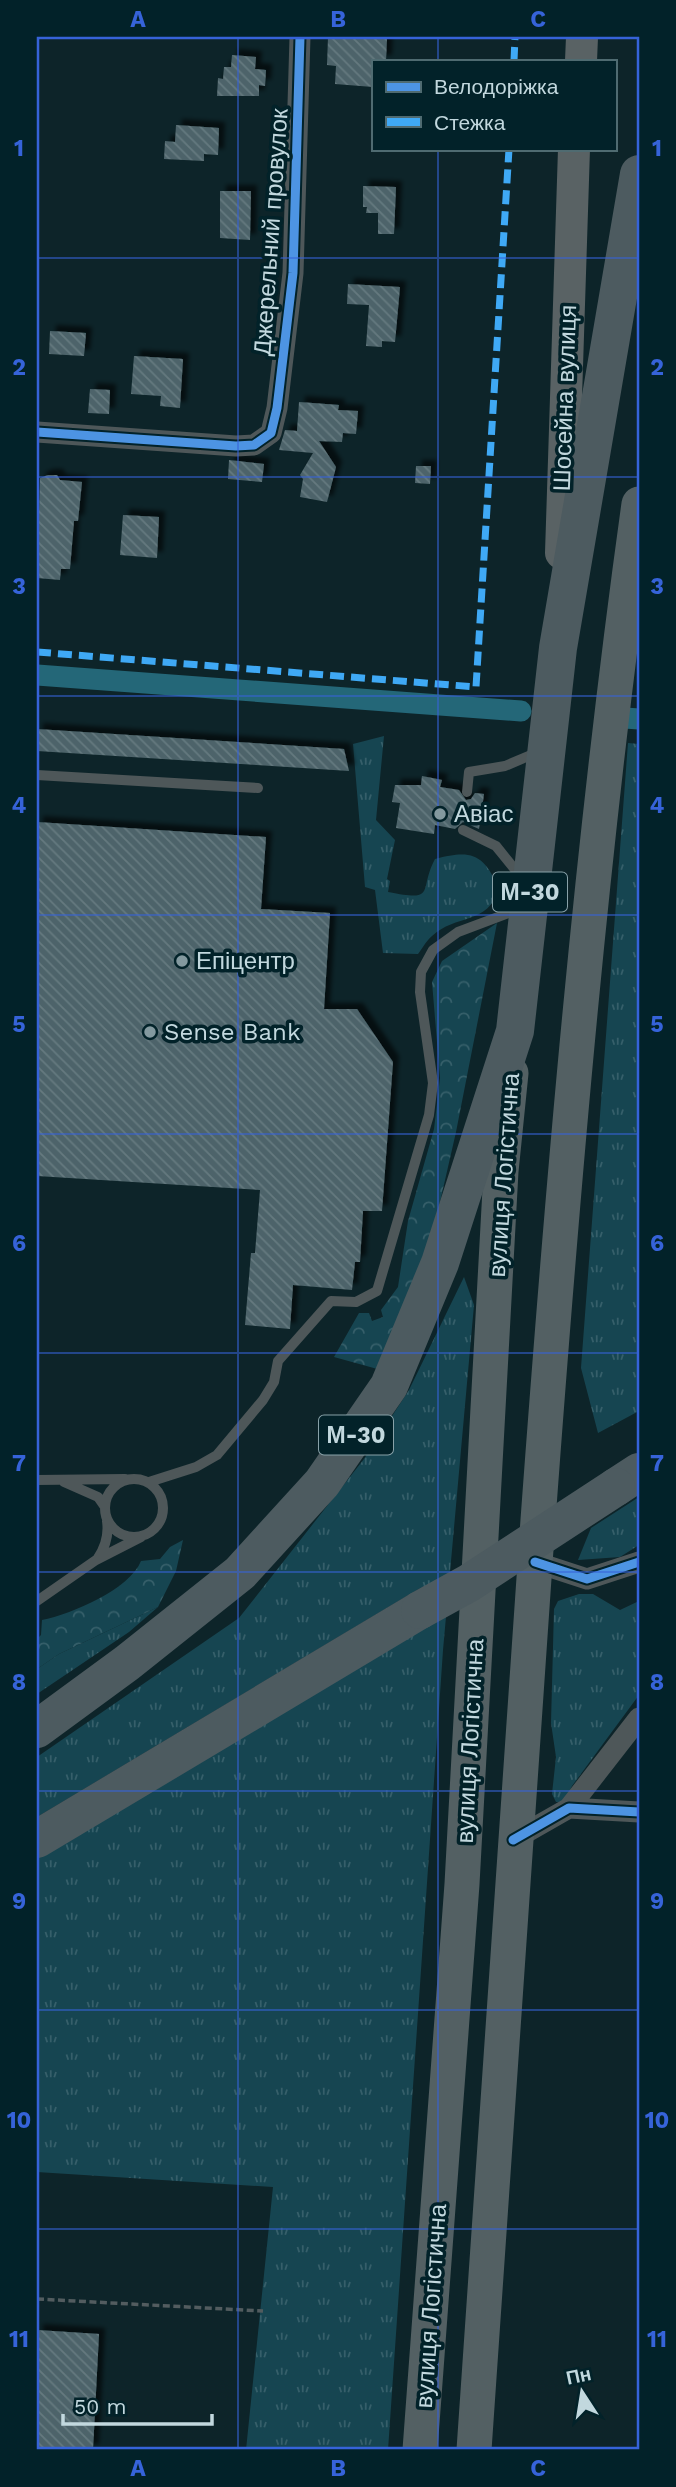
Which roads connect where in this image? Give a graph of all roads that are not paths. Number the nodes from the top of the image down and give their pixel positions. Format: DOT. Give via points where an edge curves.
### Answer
graph roads {
  1 [pos="300,37"];
  2 [pos="582,37"];
  3 [pos="581,60"];
  4 [pos="574,150"];
  5 [pos="639,174"];
  6 [pos="37,432"];
  7 [pos="639,504"];
  8 [pos="558,648"];
  9 [pos="546,750"];
  10 [pos="37,775"];
  11 [pos="258,789"];
  12 [pos="467,792"];
  13 [pos="463,830"];
  14 [pos="529,898"];
  15 [pos="515,1031"];
  16 [pos="129,1479"];
  17 [pos="627,1479"];
  18 [pos="37,1480"];
  19 [pos="62,1480"];
  20 [pos="149,1482"];
  21 [pos="105,1512"];
  22 [pos="145,1535"];
  23 [pos="96,1560"];
  24 [pos="535,1562"];
  25 [pos="639,1562"];
  26 [pos="37,1601"];
  27 [pos="639,1718"];
  28 [pos="37,1728"];
  29 [pos="569,1808"];
  30 [pos="639,1812"];
  31 [pos="37,1839"];
  32 [pos="513,1840"];
  33 [pos="421,2450"];
  34 [pos="474,2450"];
  1 -- 6 [label="street, Джерельний провулок" via="293,273 271,433 254,445 236,446"];
  2 -- 3 [label="main road"];
  4 -- 8 [label="main road, Шосейна вулиця"];
  5 -- 8 [label="highway, М-30"];
  7 -- 24 [label="main road" via="622,668 611,705 565,1163"];
  8 -- 9 [label="highway, М-30"];
  9 -- 12 [label="lane" via="505,766 469,772"];
  9 -- 14 [label="highway, М-30"];
  10 -- 11 [label="lane"];
  13 -- 14 [label="lane" via="496,846"];
  14 -- 15 [label="highway, М-30"];
  14 -- 20 [label="lane" via="458,932 433,950 421,972 433,1083 429,1115 377,1291 356,1301 331,1301 278,1361 274,1382 263,1400 217,1455"];
  15 -- 28 [label="highway, М-30" via="440,1264 382,1397 322,1483 240,1573"];
  15 -- 33 [label="main road, вулиця Логістична" via="501,1171 462,1884"];
  16 -- 19 [label="lane"];
  16 -- 20 [label="lane"];
  16 -- 21 [label="lane" via="112,1488"];
  17 -- 31 [label="highway, bridge" via="469,1583"];
  18 -- 19 [label="lane"];
  19 -- 21 [label="lane" via="98,1497"];
  20 -- 22 [label="lane" via="163,1505 159,1522"];
  21 -- 22 [label="lane" via="118,1532"];
  21 -- 23 [label="lane" via="108,1532"];
  22 -- 23 [label="lane"];
  23 -- 26 [label="lane"];
  24 -- 25 [label="street" via="587,1578"];
  24 -- 32 [label="main road"];
  27 -- 29 [label="street"];
  29 -- 30 [label="street"];
  29 -- 32 [label="street"];
  32 -- 34 [label="main road"];
}
